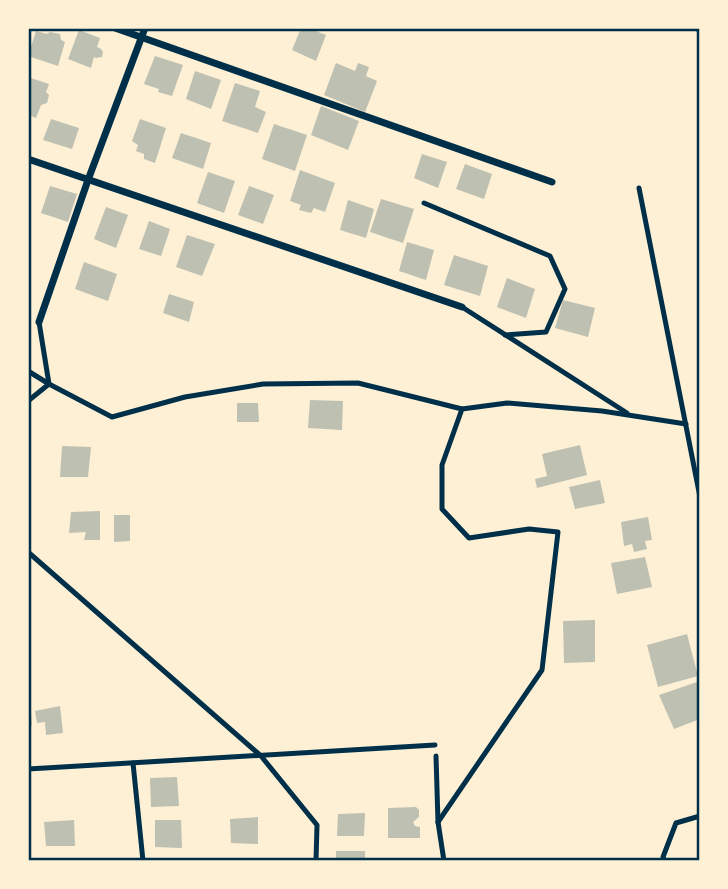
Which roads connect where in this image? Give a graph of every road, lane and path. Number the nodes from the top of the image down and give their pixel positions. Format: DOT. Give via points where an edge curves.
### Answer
graph roads {
  1 [pos="115,28"];
  2 [pos="145,28"];
  3 [pos="142,37"];
  4 [pos="28,159"];
  5 [pos="88,180"];
  6 [pos="552,181"];
  7 [pos="639,188"];
  8 [pos="424,203"];
  9 [pos="462,307"];
  10 [pos="39,322"];
  11 [pos="505,335"];
  12 [pos="28,371"];
  13 [pos="49,384"];
  14 [pos="28,401"];
  15 [pos="462,409"];
  16 [pos="631,416"];
  17 [pos="686,424"];
  18 [pos="700,496"];
  19 [pos="28,552"];
  20 [pos="435,746"];
  21 [pos="261,755"];
  22 [pos="436,756"];
  23 [pos="133,763"];
  24 [pos="28,769"];
  25 [pos="700,816"];
  26 [pos="438,822"];
  27 [pos="143,861"];
  28 [pos="316,861"];
  29 [pos="444,861"];
  30 [pos="665,861"];
  1 -- 3 [label="street"];
  2 -- 3 [label="street"];
  3 -- 5 [label="street"];
  3 -- 6 [label="street"];
  4 -- 5 [label="street"];
  5 -- 9 [label="street"];
  5 -- 10 [label="street"];
  7 -- 17 [label="lane"];
  8 -- 11 [label="lane" via="550,256 565,289 546,332"];
  9 -- 11 [label="lane"];
  10 -- 13 [label="lane"];
  11 -- 16 [label="lane"];
  12 -- 13 [label="lane"];
  13 -- 14 [label="lane"];
  13 -- 15 [label="lane" via="112,417 185,397 263,384 358,383"];
  15 -- 16 [label="lane" via="507,404"];
  15 -- 26 [label="lane" via="442,465 442,509 469,538 529,529 558,532 542,670"];
  16 -- 17 [label="lane"];
  17 -- 18 [label="lane"];
  19 -- 21 [label="lane"];
  20 -- 21 [label="lane"];
  21 -- 23 [label="lane"];
  21 -- 28 [label="lane" via="317,825"];
  22 -- 26 [label="lane"];
  23 -- 24 [label="lane"];
  23 -- 27 [label="lane"];
  25 -- 30 [label="lane" via="676,823"];
  26 -- 29 [label="lane"];
}
